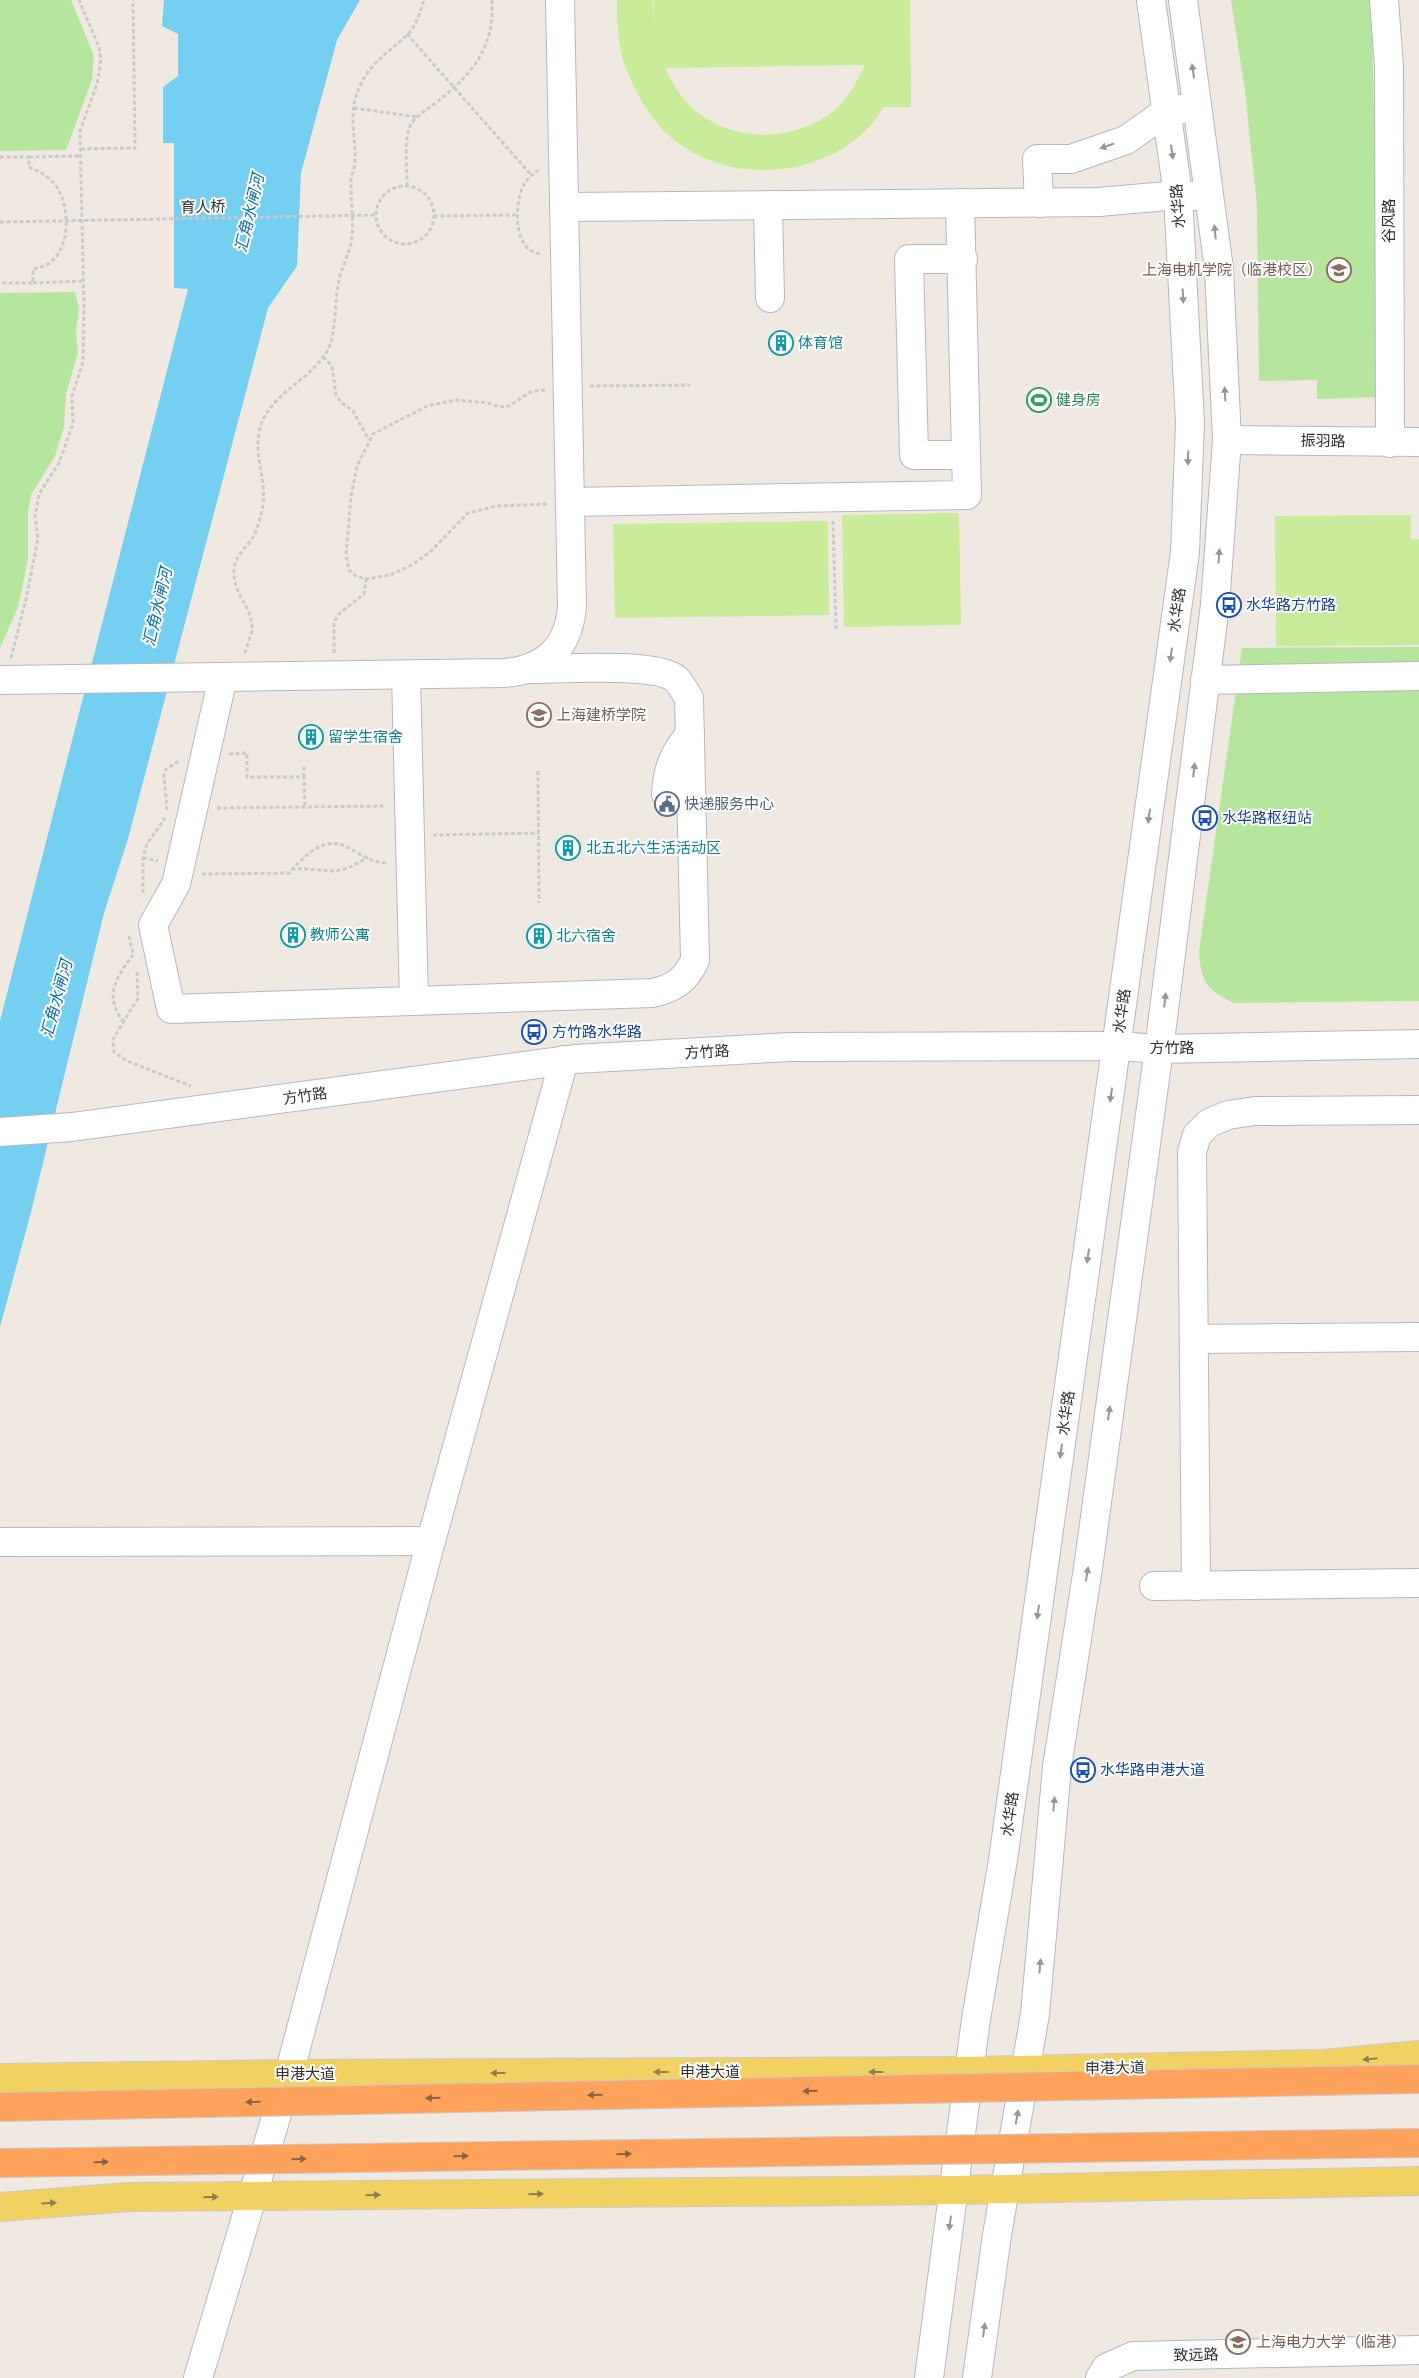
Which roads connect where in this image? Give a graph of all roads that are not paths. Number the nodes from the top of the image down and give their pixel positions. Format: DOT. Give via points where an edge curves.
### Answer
graph roads {
  1 [pos="560,0"];
  2 [pos="1151,0"];
  3 [pos="1183,0"];
  4 [pos="1384,0"];
  5 [pos="1198,106"];
  6 [pos="1167,111"];
  7 [pos="1178,195"];
  8 [pos="1211,197"];
  9 [pos="960,203"];
  10 [pos="1039,203"];
  11 [pos="768,205"];
  12 [pos="565,207"];
  13 [pos="963,259"];
  14 [pos="770,298"];
  15 [pos="1227,440"];
  16 [pos="1419,442"];
  17 [pos="1390,443"];
  18 [pos="966,455"];
  19 [pos="570,502"];
  20 [pos="532,668"];
  21 [pos="406,675"];
  22 [pos="1419,676"];
  23 [pos="230,677"];
  24 [pos="1205,680"];
  25 [pos="2,685"];
  26 [pos="690,734"];
  27 [pos="666,794"];
  28 [pos="414,1001"];
  29 [pos="1419,1044"];
  30 [pos="1118,1046"];
  31 [pos="1159,1049"];
  32 [pos="564,1060"];
  33 [pos="1419,1110"];
  34 [pos="0,1132"];
  35 [pos="1419,1337"];
  36 [pos="1194,1339"];
  37 [pos="431,1541"];
  38 [pos="0,1542"];
  39 [pos="1419,1583"];
  40 [pos="1154,1586"];
  41 [pos="1196,1586"];
  42 [pos="1419,2054"];
  43 [pos="1026,2069"];
  44 [pos="970,2071"];
  45 [pos="289,2074"];
  46 [pos="0,2078"];
  47 [pos="1419,2079"];
  48 [pos="0,2107"];
  49 [pos="1419,2142"];
  50 [pos="0,2163"];
  51 [pos="1419,2181"];
  52 [pos="1005,2189"];
  53 [pos="954,2190"];
  54 [pos="252,2196"];
  55 [pos="0,2207"];
  56 [pos="1419,2350"];
  57 [pos="198,2378"];
  58 [pos="929,2378"];
  59 [pos="977,2378"];
  60 [pos="1100,2378"];
  1 -- 12 [label="street"];
  2 -- 6 [label="street, 水华路"];
  5 -- 3 [label="street, one-way"];
  4 -- 17 [label="street, 谷风路" via="1389,67"];
  5 -- 6 [label="street"];
  5 -- 8 [label="street"];
  6 -- 7 [label="street, 水华路, one-way"];
  6 -- 10 [label="street, one-way" via="1126,140 1072,158 1037,159"];
  7 -- 8 [label="street"];
  7 -- 10 [label="street"];
  7 -- 30 [label="street, 水华路, one-way" via="1190,424 1185,552"];
  15 -- 8 [label="street, one-way" via="1219,269"];
  9 -- 10 [label="street"];
  9 -- 11 [label="street"];
  9 -- 13 [label="street"];
  11 -- 12 [label="street"];
  11 -- 14 [label="street"];
  12 -- 19 [label="street" via="577,388"];
  13 -- 18 [label="street"];
  13 -- 18 [label="street" via="909,259 914,455"];
  15 -- 17 [label="street, 振羽路"];
  24 -- 15 [label="street, one-way" via="1215,605"];
  16 -- 17 [label="street, 振羽路"];
  18 -- 19 [label="street" via="967,495"];
  19 -- 20 [label="street" via="570,624 558,648"];
  20 -- 21 [label="street" via="504,673"];
  20 -- 26 [label="street" via="659,671 676,679 689,698"];
  21 -- 23 [label="street"];
  21 -- 28 [label="street"];
  22 -- 24 [label="street"];
  23 -- 25 [label="street" via="59,680"];
  23 -- 28 [label="street" via="193,809 171,868 176,884 153,925 171,1009"];
  31 -- 24 [label="street, one-way"];
  26 -- 27 [label="street" via="669,768"];
  26 -- 28 [label="street" via="695,960 684,980 653,993"];
  29 -- 31 [label="street, 方竹路"];
  30 -- 31 [label="street, 方竹路"];
  30 -- 32 [label="street, 方竹路" via="790,1047"];
  30 -- 44 [label="street, 水华路, one-way" via="1003,1860"];
  43 -- 31 [label="street, one-way" via="1035,2014 1057,1767 1088,1568"];
  32 -- 34 [label="street, 方竹路" via="72,1127"];
  32 -- 37 [label="street"];
  33 -- 36 [label="street" via="1255,1111 1228,1115 1209,1124 1197,1135 1192,1152"];
  35 -- 36 [label="street"];
  36 -- 41 [label="street"];
  37 -- 38 [label="street"];
  37 -- 45 [label="street"];
  39 -- 41 [label="street"];
  40 -- 41 [label="street"];
  42 -- 43 [label="main road, 申港大道, one-way" via="1324,2064"];
  43 -- 44 [label="main road, 申港大道"];
  52 -- 43 [label="street, one-way"];
  44 -- 45 [label="main road, 申港大道, one-way"];
  44 -- 53 [label="street, 水华路"];
  45 -- 46 [label="main road, 申港大道"];
  45 -- 54 [label="street"];
  47 -- 48 [label="highway, one-way, bridge"];
  50 -- 49 [label="highway, one-way, bridge"];
  51 -- 52 [label="main road"];
  52 -- 53 [label="main road"];
  59 -- 52 [label="street, one-way"];
  54 -- 53 [label="main road, one-way"];
  53 -- 58 [label="street, 水华路, one-way"];
  55 -- 54 [label="main road, one-way" via="129,2197"];
  54 -- 57 [label="street"];
  56 -- 60 [label="street, 致远路" via="1133,2356 1106,2368"];
}
